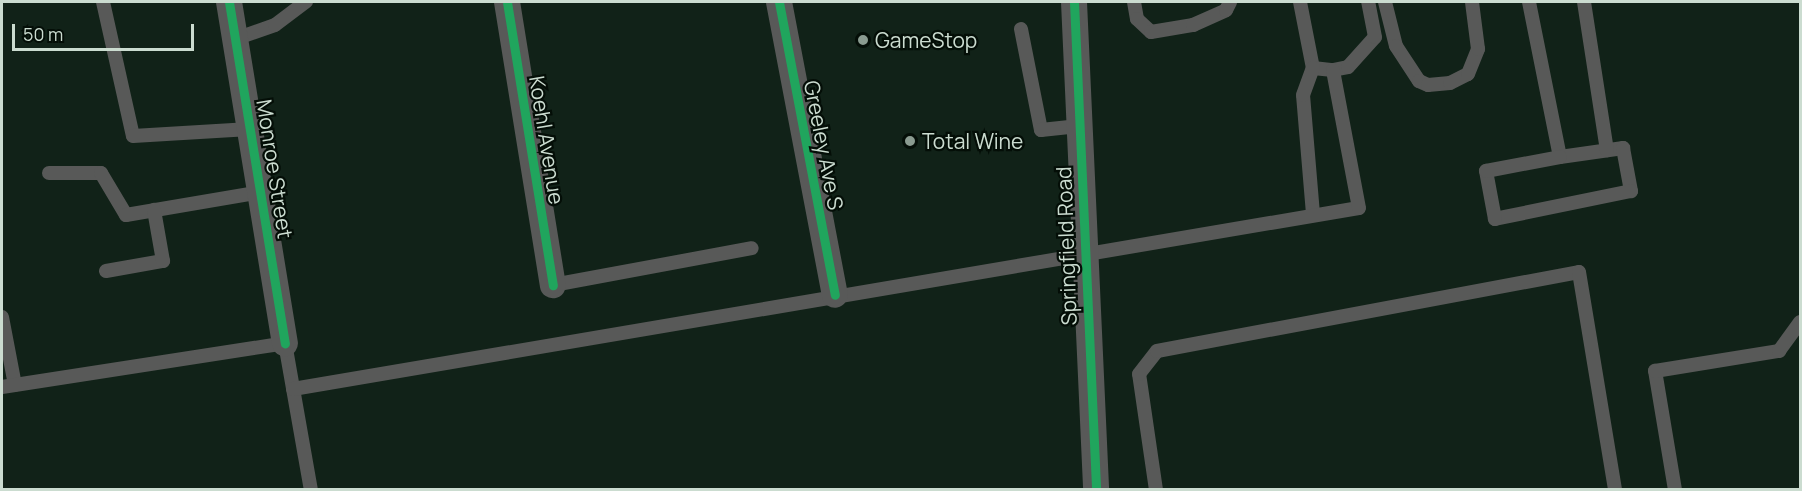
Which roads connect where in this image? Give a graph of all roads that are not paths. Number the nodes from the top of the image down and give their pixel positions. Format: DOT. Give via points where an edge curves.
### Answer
graph roads {
  1 [pos="103,2"];
  2 [pos="229,2"];
  3 [pos="306,2"];
  4 [pos="507,2"];
  5 [pos="778,2"];
  6 [pos="1074,2"];
  7 [pos="1134,2"];
  8 [pos="1230,2"];
  9 [pos="1300,2"];
  10 [pos="1368,2"];
  11 [pos="1385,2"];
  12 [pos="1472,2"];
  13 [pos="1529,2"];
  14 [pos="1584,2"];
  15 [pos="1021,29"];
  16 [pos="235,39"];
  17 [pos="1313,68"];
  18 [pos="1333,70"];
  19 [pos="1079,126"];
  20 [pos="250,129"];
  21 [pos="1607,150"];
  22 [pos="1560,157"];
  23 [pos="49,173"];
  24 [pos="260,192"];
  25 [pos="154,210"];
  26 [pos="1313,214"];
  27 [pos="752,248"];
  28 [pos="1083,252"];
  29 [pos="106,271"];
  30 [pos="553,285"];
  31 [pos="835,295"];
  32 [pos="2,318"];
  33 [pos="1800,322"];
  34 [pos="285,343"];
  35 [pos="8,386"];
  36 [pos="293,389"];
  37 [pos="311,489"];
  38 [pos="1096,489"];
  39 [pos="1156,489"];
  40 [pos="1615,489"];
  41 [pos="1675,489"];
  1 -- 20 [label="lane" via="133,136"];
  2 -- 16 [label="street, Monroe Street"];
  3 -- 16 [label="lane" via="275,25"];
  4 -- 30 [label="street, Koehl Avenue"];
  5 -- 31 [label="street, Greeley Ave S"];
  6 -- 19 [label="street, Springfield Road"];
  7 -- 8 [label="lane" via="1137,19 1151,32 1193,25 1226,10"];
  9 -- 17 [label="lane"];
  10 -- 18 [label="lane" via="1375,38 1348,67"];
  11 -- 12 [label="lane" via="1396,46 1419,81 1428,85 1449,83 1468,74 1478,49"];
  13 -- 22 [label="lane"];
  14 -- 21 [label="lane"];
  15 -- 19 [label="lane" via="1041,130"];
  16 -- 20 [label="street, Monroe Street"];
  17 -- 18 [label="lane"];
  17 -- 26 [label="lane" via="1303,95"];
  18 -- 26 [label="lane" via="1359,208"];
  19 -- 28 [label="street, Springfield Road"];
  20 -- 24 [label="street, Monroe Street"];
  21 -- 22 [label="lane"];
  21 -- 22 [label="lane" via="1623,148 1631,191 1495,219 1486,171"];
  23 -- 25 [label="lane" via="101,173 126,215"];
  24 -- 25 [label="lane"];
  24 -- 34 [label="street, Monroe Street"];
  25 -- 29 [label="lane" via="164,261"];
  26 -- 28 [label="lane"];
  27 -- 30 [label="lane"];
  28 -- 31 [label="lane"];
  28 -- 38 [label="street, Springfield Road"];
  31 -- 36 [label="lane"];
  32 -- 35 [label="lane"];
  33 -- 41 [label="lane" via="1779,351 1654,371"];
  34 -- 35 [label="lane"];
  34 -- 36 [label="lane"];
  36 -- 37 [label="lane"];
  39 -- 40 [label="lane" via="1140,374 1157,351 1579,272"];
}
